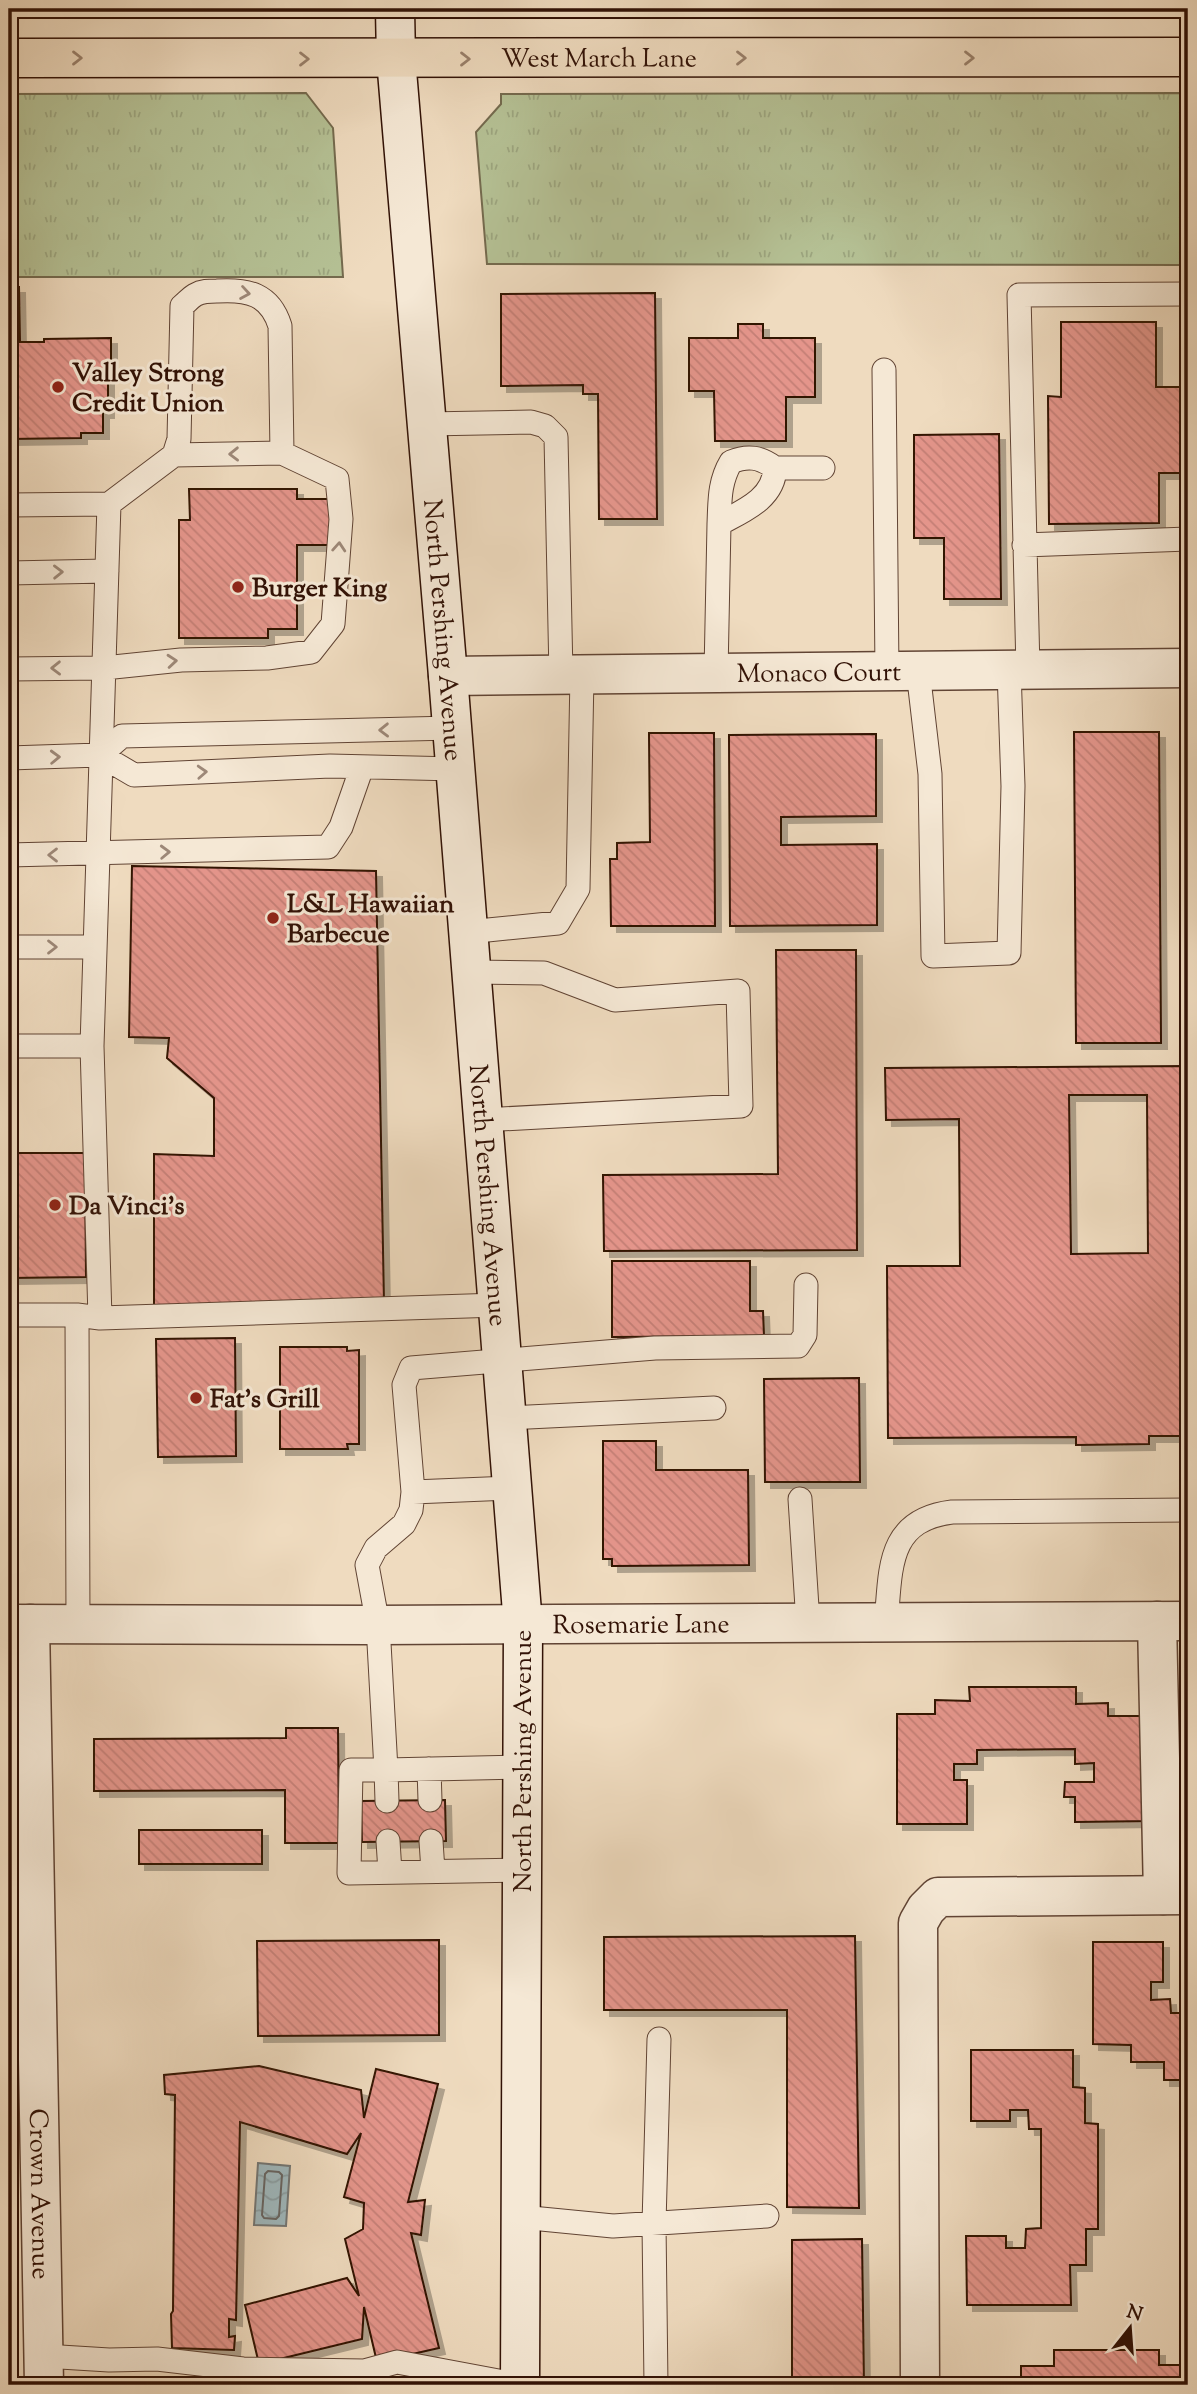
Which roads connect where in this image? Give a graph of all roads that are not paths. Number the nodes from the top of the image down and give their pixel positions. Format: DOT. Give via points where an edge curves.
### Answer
graph roads {
  1 [pos="395,9"];
  2 [pos="1188,57"];
  3 [pos="9,58"];
  4 [pos="396,59"];
  5 [pos="1188,294"];
  6 [pos="884,370"];
  7 [pos="428,424"];
  8 [pos="282,453"];
  9 [pos="174,455"];
  10 [pos="775,468"];
  11 [pos="823,468"];
  12 [pos="108,504"];
  13 [pos="9,505"];
  14 [pos="719,524"];
  15 [pos="1188,539"];
  16 [pos="1024,545"];
  17 [pos="107,570"];
  18 [pos="9,573"];
  19 [pos="104,668"];
  20 [pos="1188,668"];
  21 [pos="9,669"];
  22 [pos="1019,670"];
  23 [pos="902,671"];
  24 [pos="716,673"];
  25 [pos="572,675"];
  26 [pos="448,676"];
  27 [pos="452,728"];
  28 [pos="100,755"];
  29 [pos="9,758"];
  30 [pos="362,767"];
  31 [pos="456,769"];
  32 [pos="97,854"];
  33 [pos="9,855"];
  34 [pos="468,932"];
  35 [pos="9,947"];
  36 [pos="94,947"];
  37 [pos="472,972"];
  38 [pos="9,1046"];
  39 [pos="92,1046"];
  40 [pos="483,1120"];
  41 [pos="806,1285"];
  42 [pos="498,1305"];
  43 [pos="9,1315"];
  44 [pos="77,1315"];
  45 [pos="100,1318"];
  46 [pos="502,1359"];
  47 [pos="714,1408"];
  48 [pos="507,1418"];
  49 [pos="512,1488"];
  50 [pos="413,1492"];
  51 [pos="800,1499"];
  52 [pos="1188,1510"];
  53 [pos="1173,1621"];
  54 [pos="808,1623"];
  55 [pos="886,1623"];
  56 [pos="19,1624"];
  57 [pos="78,1625"];
  58 [pos="378,1625"];
  59 [pos="523,1625"];
  60 [pos="522,1767"];
  61 [pos="429,1769"];
  62 [pos="386,1770"];
  63 [pos="430,1800"];
  64 [pos="387,1801"];
  65 [pos="388,1841"];
  66 [pos="431,1841"];
  67 [pos="522,1870"];
  68 [pos="433,1871"];
  69 [pos="390,1872"];
  70 [pos="1176,1895"];
  71 [pos="659,2039"];
  72 [pos="767,2216"];
  73 [pos="521,2217"];
  74 [pos="654,2224"];
  75 [pos="44,2371"];
  76 [pos="520,2385"];
  77 [pos="656,2385"];
  78 [pos="920,2385"];
  1 -- 4 [label="street, North Pershing Avenue"];
  4 -- 2 [label="main road, West March Lane, one-way"];
  3 -- 4 [label="main road, West March Lane, one-way"];
  4 -- 7 [label="street, North Pershing Avenue"];
  5 -- 16 [label="lane" via="1019,295"];
  6 -- 23 [label="lane"];
  7 -- 25 [label="lane" via="531,422 545,426 556,437"];
  7 -- 26 [label="street, North Pershing Avenue"];
  8 -- 9 [label="lane, one-way"];
  9 -- 8 [label="lane, one-way" via="179,439 182,306 205,291 225,290 255,293 275,312 280,326"];
  19 -- 8 [label="lane, one-way" via="311,652 333,624 341,519 337,479"];
  9 -- 12 [label="lane"];
  10 -- 11 [label="lane"];
  10 -- 14 [label="lane" via="774,481 765,494 751,508"];
  10 -- 14 [label="lane" via="763,459 744,457 730,462 722,477"];
  12 -- 13 [label="lane"];
  12 -- 17 [label="lane"];
  14 -- 24 [label="lane"];
  15 -- 16 [label="lane"];
  16 -- 22 [label="lane"];
  18 -- 17 [label="lane, one-way"];
  17 -- 19 [label="lane"];
  19 -- 21 [label="lane, one-way"];
  19 -- 28 [label="lane"];
  20 -- 22 [label="street, Monaco Court"];
  22 -- 23 [label="street, Monaco Court"];
  22 -- 23 [label="lane" via="1009,953 933,956 930,774"];
  23 -- 24 [label="street, Monaco Court"];
  24 -- 25 [label="street, Monaco Court"];
  25 -- 26 [label="street, Monaco Court"];
  25 -- 34 [label="lane" via="578,890 558,923"];
  26 -- 27 [label="street, North Pershing Avenue"];
  27 -- 28 [label="lane, one-way" via="122,736"];
  27 -- 31 [label="street, North Pershing Avenue"];
  29 -- 28 [label="lane, one-way"];
  28 -- 30 [label="lane, one-way" via="134,775"];
  28 -- 32 [label="lane"];
  30 -- 31 [label="lane"];
  32 -- 30 [label="lane, one-way" via="328,846 341,828"];
  31 -- 34 [label="street, North Pershing Avenue"];
  32 -- 33 [label="lane, one-way"];
  32 -- 36 [label="lane"];
  34 -- 37 [label="street, North Pershing Avenue"];
  35 -- 36 [label="lane, one-way"];
  36 -- 39 [label="lane"];
  37 -- 40 [label="street, North Pershing Avenue"];
  37 -- 40 [label="lane" via="544,973 614,1000 738,991 741,1106"];
  38 -- 39 [label="lane"];
  39 -- 45 [label="lane"];
  40 -- 42 [label="street, North Pershing Avenue"];
  41 -- 46 [label="lane" via="805,1335 798,1346 655,1348"];
  42 -- 45 [label="lane"];
  42 -- 46 [label="street, North Pershing Avenue"];
  43 -- 44 [label="lane"];
  44 -- 45 [label="lane"];
  44 -- 57 [label="lane"];
  46 -- 48 [label="street, North Pershing Avenue"];
  46 -- 50 [label="lane" via="411,1368 404,1385"];
  47 -- 48 [label="lane"];
  48 -- 49 [label="street, North Pershing Avenue"];
  49 -- 50 [label="lane"];
  49 -- 59 [label="street, North Pershing Avenue"];
  50 -- 58 [label="lane" via="404,1524 376,1548 367,1565"];
  51 -- 54 [label="lane"];
  52 -- 55 [label="lane" via="933,1514 904,1534 892,1562"];
  53 -- 55 [label="street, Rosemarie Lane"];
  53 -- 70 [label="street"];
  54 -- 55 [label="street, Rosemarie Lane"];
  54 -- 59 [label="street, Rosemarie Lane"];
  56 -- 57 [label="street, Rosemarie Lane"];
  56 -- 75 [label="street, Crown Avenue"];
  57 -- 58 [label="street, Rosemarie Lane"];
  58 -- 59 [label="street, Rosemarie Lane"];
  58 -- 62 [label="lane"];
  59 -- 60 [label="street, North Pershing Avenue"];
  60 -- 61 [label="lane"];
  60 -- 67 [label="street, North Pershing Avenue"];
  61 -- 62 [label="lane"];
  61 -- 63 [label="lane"];
  62 -- 64 [label="lane"];
  62 -- 69 [label="lane" via="351,1770 349,1873"];
  65 -- 69 [label="lane"];
  66 -- 68 [label="lane"];
  67 -- 68 [label="lane"];
  67 -- 73 [label="street, North Pershing Avenue"];
  68 -- 69 [label="lane"];
  70 -- 78 [label="street" via="938,1897 918,1923"];
  71 -- 74 [label="lane"];
  72 -- 74 [label="lane"];
  73 -- 74 [label="lane" via="613,2226"];
  73 -- 76 [label="street, North Pershing Avenue"];
  74 -- 77 [label="lane"];
  75 -- 76 [label="lane" via="109,2360 157,2359 243,2370 364,2371 397,2362"];
}
